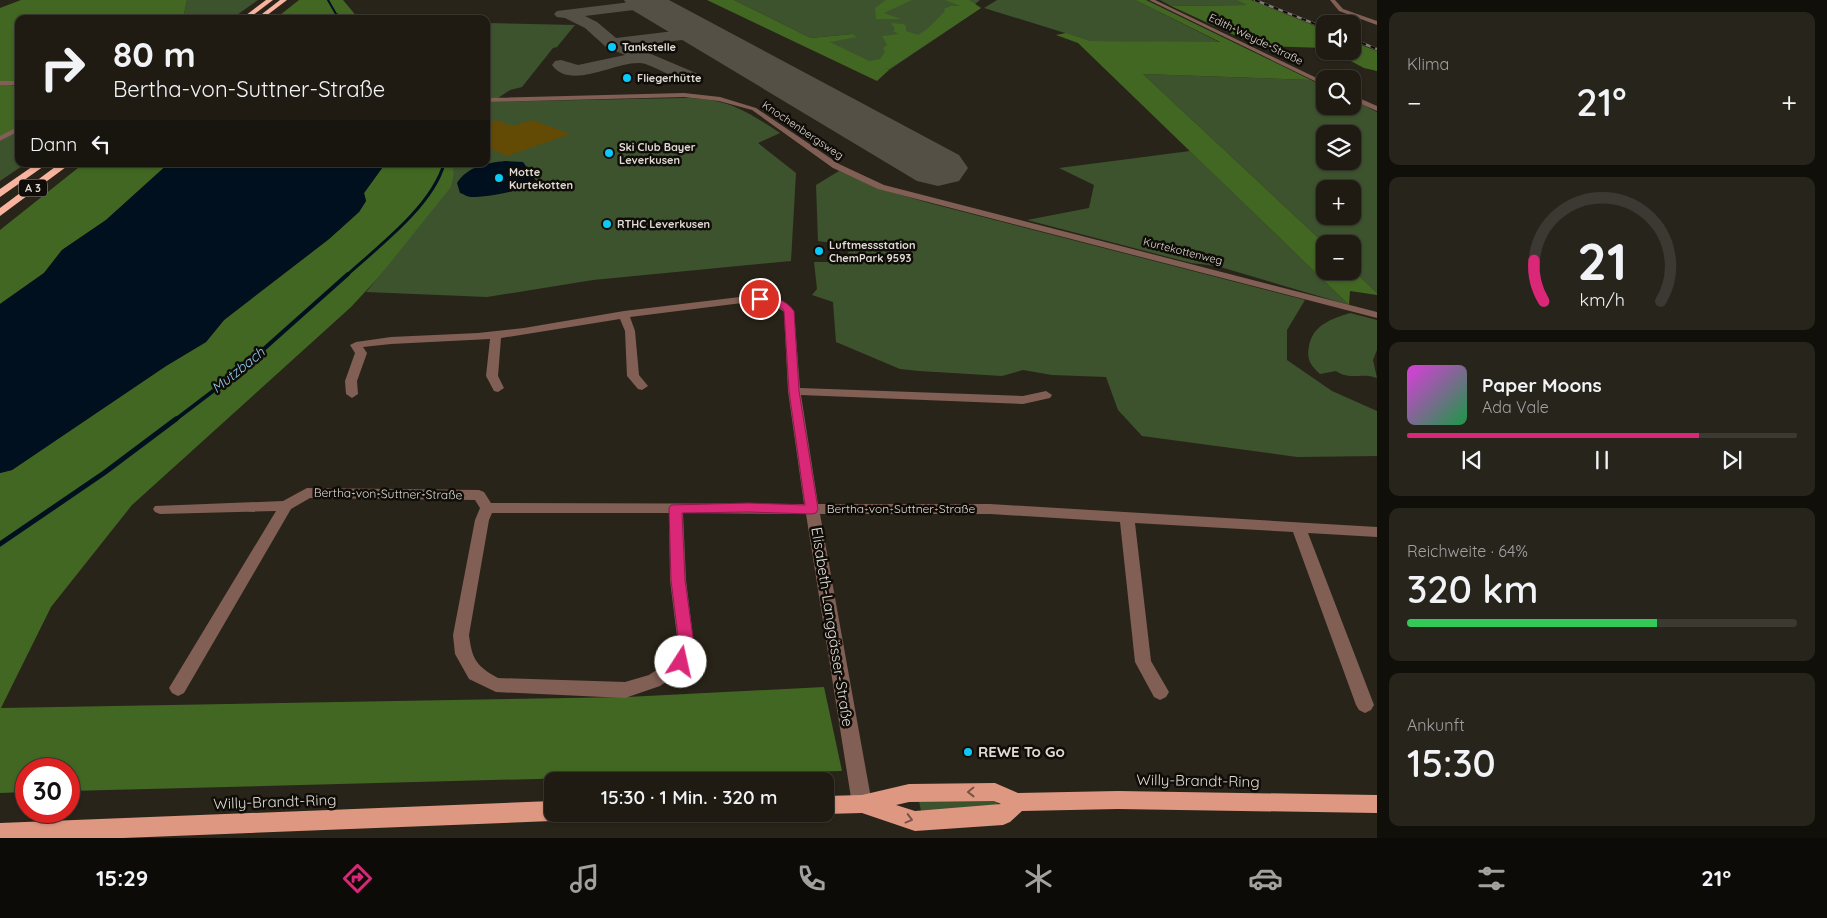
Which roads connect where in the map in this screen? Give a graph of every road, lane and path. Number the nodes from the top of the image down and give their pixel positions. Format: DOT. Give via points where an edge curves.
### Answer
graph roads {
  1 [pos="270,0"];
  2 [pos="284,0"];
  3 [pos="1151,0"];
  4 [pos="1332,0"];
  5 [pos="249,15"];
  6 [pos="264,15"];
  7 [pos="1377,23"];
  8 [pos="1316,80"];
  9 [pos="15,82"];
  10 [pos="0,83"];
  11 [pos="490,100"];
  12 [pos="1361,101"];
  13 [pos="1377,109"];
  14 [pos="15,130"];
  15 [pos="0,138"];
  16 [pos="38,167"];
  17 [pos="61,167"];
  18 [pos="0,194"];
  19 [pos="0,213"];
  20 [pos="982,213"];
  21 [pos="624,314"];
  22 [pos="1377,315"];
  23 [pos="496,335"];
  24 [pos="642,386"];
  25 [pos="498,388"];
  26 [pos="794,391"];
  27 [pos="352,394"];
  28 [pos="1046,395"];
  29 [pos="286,506"];
  30 [pos="488,508"];
  31 [pos="676,508"];
  32 [pos="160,509"];
  33 [pos="812,509"];
  34 [pos="1127,518"];
  35 [pos="1299,528"];
  36 [pos="1377,532"];
  37 [pos="178,688"];
  38 [pos="1160,692"];
  39 [pos="1365,705"];
  40 [pos="1018,802"];
  41 [pos="862,804"];
  42 [pos="1377,804"];
  43 [pos="834,805"];
  44 [pos="544,811"];
  45 [pos="0,833"];
  1 -- 5 [label="highway"];
  2 -- 6 [label="highway"];
  3 -- 8 [label="street, Edith-Weyde-Straße"];
  4 -- 7 [label="street" via="1341,10"];
  9 -- 10 [label="street"];
  11 -- 20 [label="street, Knochenbergsweg" via="684,95 720,98 754,109 850,174 882,187"];
  12 -- 13 [label="street"];
  14 -- 15 [label="street"];
  16 -- 18 [label="highway, A 3"];
  17 -- 19 [label="highway, A 3"];
  20 -- 22 [label="street, Kurtekottenweg"];
  21 -- 23 [label="street, Elisabeth-Langgässer-Straße"];
  21 -- 24 [label="street" via="630,331 633,376"];
  21 -- 26 [label="street, Elisabeth-Langgässer-Straße" via="760,299 782,303 789,311"];
  23 -- 25 [label="street" via="492,376"];
  23 -- 27 [label="street, Elisabeth-Langgässer-Straße" via="356,344 361,353 351,381"];
  26 -- 28 [label="street" via="1023,400"];
  26 -- 33 [label="street, Elisabeth-Langgässer-Straße"];
  29 -- 30 [label="street, Bertha-von-Suttner-Straße" via="307,493 478,495"];
  29 -- 32 [label="street"];
  29 -- 37 [label="street, Bertha-von-Suttner-Straße"];
  30 -- 31 [label="street, Bertha-von-Suttner-Straße"];
  30 -- 31 [label="street" via="482,520 461,635 462,654 475,674 496,685 625,690 654,682 681,662 686,645 678,580"];
  31 -- 33 [label="street, Bertha-von-Suttner-Straße"];
  33 -- 34 [label="street, Bertha-von-Suttner-Straße" via="990,510"];
  33 -- 41 [label="street, Elisabeth-Langgässer-Straße"];
  34 -- 35 [label="street, Bertha-von-Suttner-Straße"];
  34 -- 38 [label="street" via="1143,662"];
  35 -- 36 [label="street, Bertha-von-Suttner-Straße"];
  35 -- 39 [label="street"];
  40 -- 41 [label="main road, Willy-Brandt-Ring, one-way" via="995,792 909,793"];
  41 -- 40 [label="main road, Willy-Brandt-Ring, one-way" via="914,822 1002,815"];
  40 -- 42 [label="main road, Willy-Brandt-Ring" via="1118,800"];
  41 -- 43 [label="main road, Willy-Brandt-Ring"];
  44 -- 45 [label="main road, Willy-Brandt-Ring"];
}
